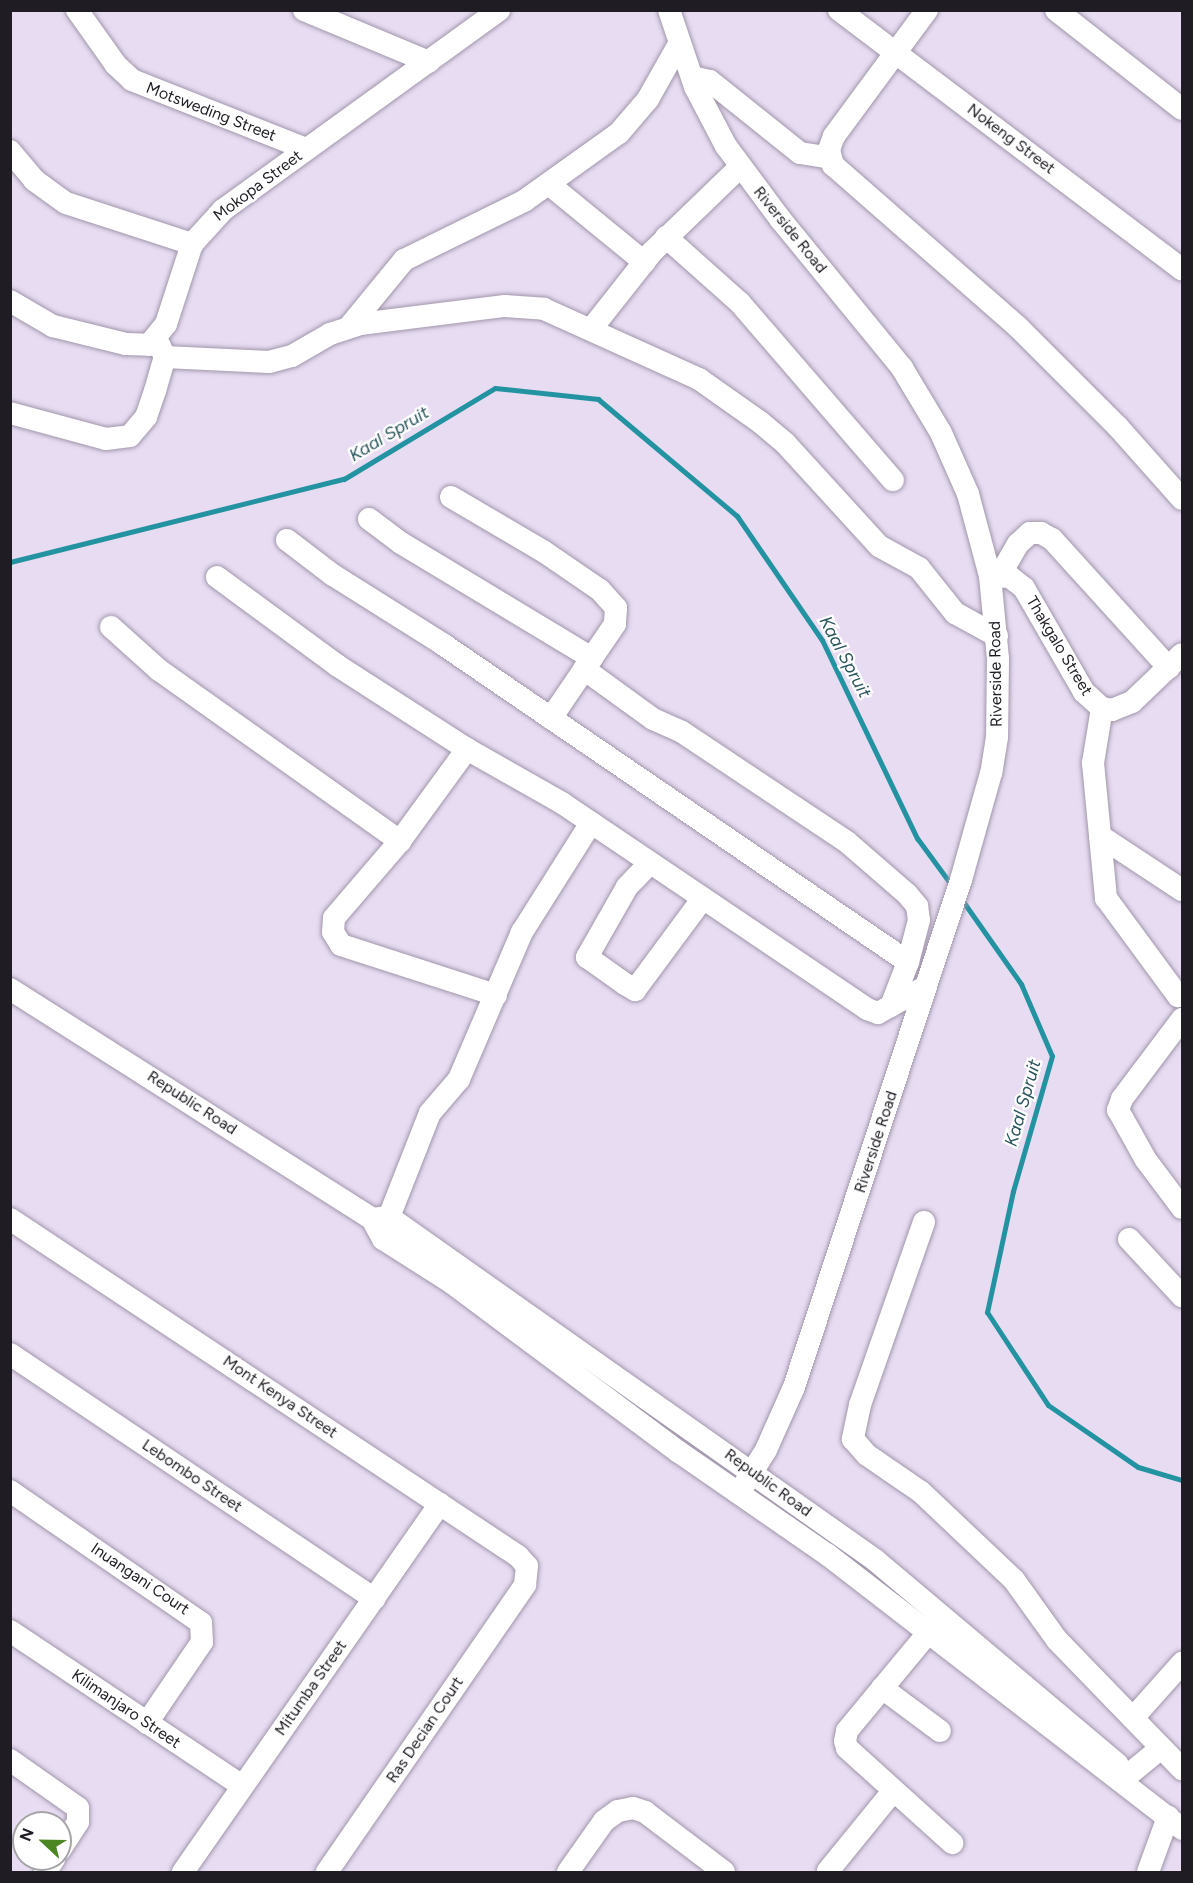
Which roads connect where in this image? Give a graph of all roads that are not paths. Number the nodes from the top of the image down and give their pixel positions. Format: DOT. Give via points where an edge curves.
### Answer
graph roads {
  1 [pos="77,10"];
  2 [pos="304,10"];
  3 [pos="499,10"];
  4 [pos="669,10"];
  5 [pos="839,10"];
  6 [pos="927,10"];
  7 [pos="1056,10"];
  8 [pos="680,45"];
  9 [pos="895,51"];
  10 [pos="429,62"];
  11 [pos="692,77"];
  12 [pos="1182,109"];
  13 [pos="306,149"];
  14 [pos="10,151"];
  15 [pos="830,158"];
  16 [pos="740,167"];
  17 [pos="550,185"];
  18 [pos="666,237"];
  19 [pos="192,244"];
  20 [pos="644,262"];
  21 [pos="1182,269"];
  22 [pos="10,301"];
  23 [pos="349,327"];
  24 [pos="592,328"];
  25 [pos="161,349"];
  26 [pos="10,413"];
  27 [pos="893,480"];
  28 [pos="451,497"];
  29 [pos="1182,499"];
  30 [pos="369,519"];
  31 [pos="287,540"];
  32 [pos="995,575"];
  33 [pos="217,577"];
  34 [pos="111,627"];
  35 [pos="997,636"];
  36 [pos="1176,661"];
  37 [pos="588,663"];
  38 [pos="1102,708"];
  39 [pos="551,718"];
  40 [pos="467,749"];
  41 [pos="591,823"];
  42 [pos="1100,836"];
  43 [pos="400,841"];
  44 [pos="650,862"];
  45 [pos="1182,890"];
  46 [pos="703,898"];
  47 [pos="908,962"];
  48 [pos="925,987"];
  49 [pos="10,989"];
  50 [pos="1180,991"];
  51 [pos="496,995"];
  52 [pos="891,1006"];
  53 [pos="1182,1019"];
  54 [pos="1182,1209"];
  55 [pos="380,1218"];
  56 [pos="10,1219"];
  57 [pos="924,1222"];
  58 [pos="1129,1239"];
  59 [pos="1182,1296"];
  60 [pos="11,1355"];
  61 [pos="752,1471"];
  62 [pos="10,1491"];
  63 [pos="739,1493"];
  64 [pos="440,1504"];
  65 [pos="523,1588"];
  66 [pos="374,1599"];
  67 [pos="10,1631"];
  68 [pos="928,1634"];
  69 [pos="1182,1664"];
  70 [pos="882,1688"];
  71 [pos="1133,1718"];
  72 [pos="147,1723"];
  73 [pos="940,1731"];
  74 [pos="1175,1758"];
  75 [pos="10,1760"];
  76 [pos="1131,1784"];
  77 [pos="242,1786"];
  78 [pos="893,1791"];
  79 [pos="1175,1823"];
  80 [pos="72,1831"];
  81 [pos="952,1843"];
  82 [pos="828,1871"];
  83 [pos="183,1872"];
  84 [pos="327,1872"];
  85 [pos="568,1872"];
  86 [pos="724,1872"];
  87 [pos="1148,1872"];
  1 -- 13 [label="street, Motsweding Street" via="116,65 132,80"];
  2 -- 10 [label="street"];
  3 -- 10 [label="street, Mokopa Street"];
  4 -- 8 [label="street, Riverside Road"];
  5 -- 9 [label="street, Nokeng Street"];
  6 -- 9 [label="street"];
  7 -- 12 [label="street"];
  8 -- 11 [label="street, Riverside Road"];
  8 -- 17 [label="street" via="634,117"];
  9 -- 15 [label="street" via="834,136"];
  9 -- 21 [label="street, Nokeng Street"];
  10 -- 13 [label="street, Mokopa Street"];
  11 -- 15 [label="street" via="710,81 800,153"];
  11 -- 16 [label="street, Riverside Road" via="709,117"];
  13 -- 19 [label="street, Mokopa Street" via="223,210"];
  14 -- 19 [label="street" via="34,180 66,203"];
  15 -- 29 [label="street" via="837,171 1068,375"];
  16 -- 18 [label="street"];
  16 -- 32 [label="street, Riverside Road" via="902,368 924,401 968,494"];
  17 -- 20 [label="street"];
  17 -- 23 [label="street" via="404,260"];
  18 -- 20 [label="street"];
  18 -- 27 [label="street" via="740,303"];
  19 -- 25 [label="street"];
  20 -- 24 [label="street"];
  22 -- 25 [label="street" via="53,326"];
  23 -- 24 [label="street" via="505,306 544,309"];
  23 -- 25 [label="street" via="292,356 269,362"];
  24 -- 35 [label="street" via="699,379 760,422 785,443 879,546 911,561 955,613"];
  25 -- 26 [label="street" via="146,417 130,436 106,439"];
  28 -- 37 [label="street" via="534,545 610,600 618,615"];
  30 -- 37 [label="street"];
  31 -- 39 [label="street" via="333,575"];
  32 -- 35 [label="street, Riverside Road"];
  32 -- 36 [label="street" via="1030,533 1041,533 1052,539"];
  32 -- 38 [label="street, Thakgalo Street" via="1018,580 1084,692"];
  33 -- 40 [label="street" via="338,666"];
  34 -- 43 [label="street" via="159,670"];
  35 -- 48 [label="street, Riverside Road" via="997,737 983,805"];
  36 -- 38 [label="street, Thakgalo Street" via="1132,702 1112,710"];
  37 -- 39 [label="street"];
  37 -- 47 [label="street" via="654,719 682,732 847,842 894,881 917,906 919,920"];
  38 -- 42 [label="street" via="1093,763"];
  39 -- 47 [label="street"];
  40 -- 41 [label="street"];
  40 -- 43 [label="street"];
  41 -- 44 [label="street"];
  41 -- 51 [label="street" via="534,910"];
  42 -- 45 [label="street"];
  42 -- 50 [label="street" via="1106,898"];
  43 -- 51 [label="street" via="334,918 333,932 341,945"];
  44 -- 46 [label="street"];
  44 -- 46 [label="street" via="627,887 587,957 635,990"];
  46 -- 52 [label="street" via="867,1010 878,1012"];
  47 -- 52 [label="street"];
  48 -- 52 [label="street"];
  48 -- 61 [label="street, Riverside Road" via="794,1386"];
  49 -- 55 [label="street, Republic Road"];
  50 -- 53 [label="street"];
  51 -- 55 [label="street" via="459,1079 430,1113"];
  53 -- 54 [label="street" via="1122,1099 1118,1110 1146,1160"];
  55 -- 61 [label="street, Republic Road"];
  55 -- 63 [label="street, Republic Road" via="383,1239 452,1283"];
  56 -- 64 [label="street, Mont Kenya Street"];
  57 -- 71 [label="street" via="860,1405 854,1439 867,1455 921,1492 1014,1580 1057,1640"];
  58 -- 59 [label="street"];
  60 -- 66 [label="street, Lebombo Street"];
  61 -- 63 [label="street, Riverside Road"];
  61 -- 76 [label="street, Republic Road" via="927,1603 1094,1744"];
  62 -- 72 [label="street, Inuangani Court" via="201,1623 202,1642"];
  63 -- 68 [label="street, Republic Road" via="828,1555"];
  64 -- 65 [label="street, Mont Kenya Street" via="525,1562 528,1574"];
  64 -- 66 [label="street, Mitumba Street"];
  65 -- 84 [label="street, Ras Decian Court"];
  66 -- 77 [label="street, Mitumba Street"];
  67 -- 72 [label="street, Kilimanjaro Street"];
  68 -- 70 [label="street"];
  68 -- 76 [label="street, Republic Road" via="1114,1779"];
  69 -- 71 [label="street"];
  70 -- 73 [label="street"];
  70 -- 78 [label="street" via="847,1731 845,1741 847,1748"];
  71 -- 74 [label="street"];
  72 -- 77 [label="street, Kilimanjaro Street"];
  74 -- 76 [label="street"];
  75 -- 80 [label="street" via="78,1808 78,1822"];
  76 -- 79 [label="street, Republic Road"];
  77 -- 83 [label="street, Mitumba Street"];
  78 -- 81 [label="street"];
  78 -- 82 [label="street"];
  79 -- 87 [label="street"];
  85 -- 86 [label="street" via="600,1826 614,1814 633,1808 645,1812"];
}
